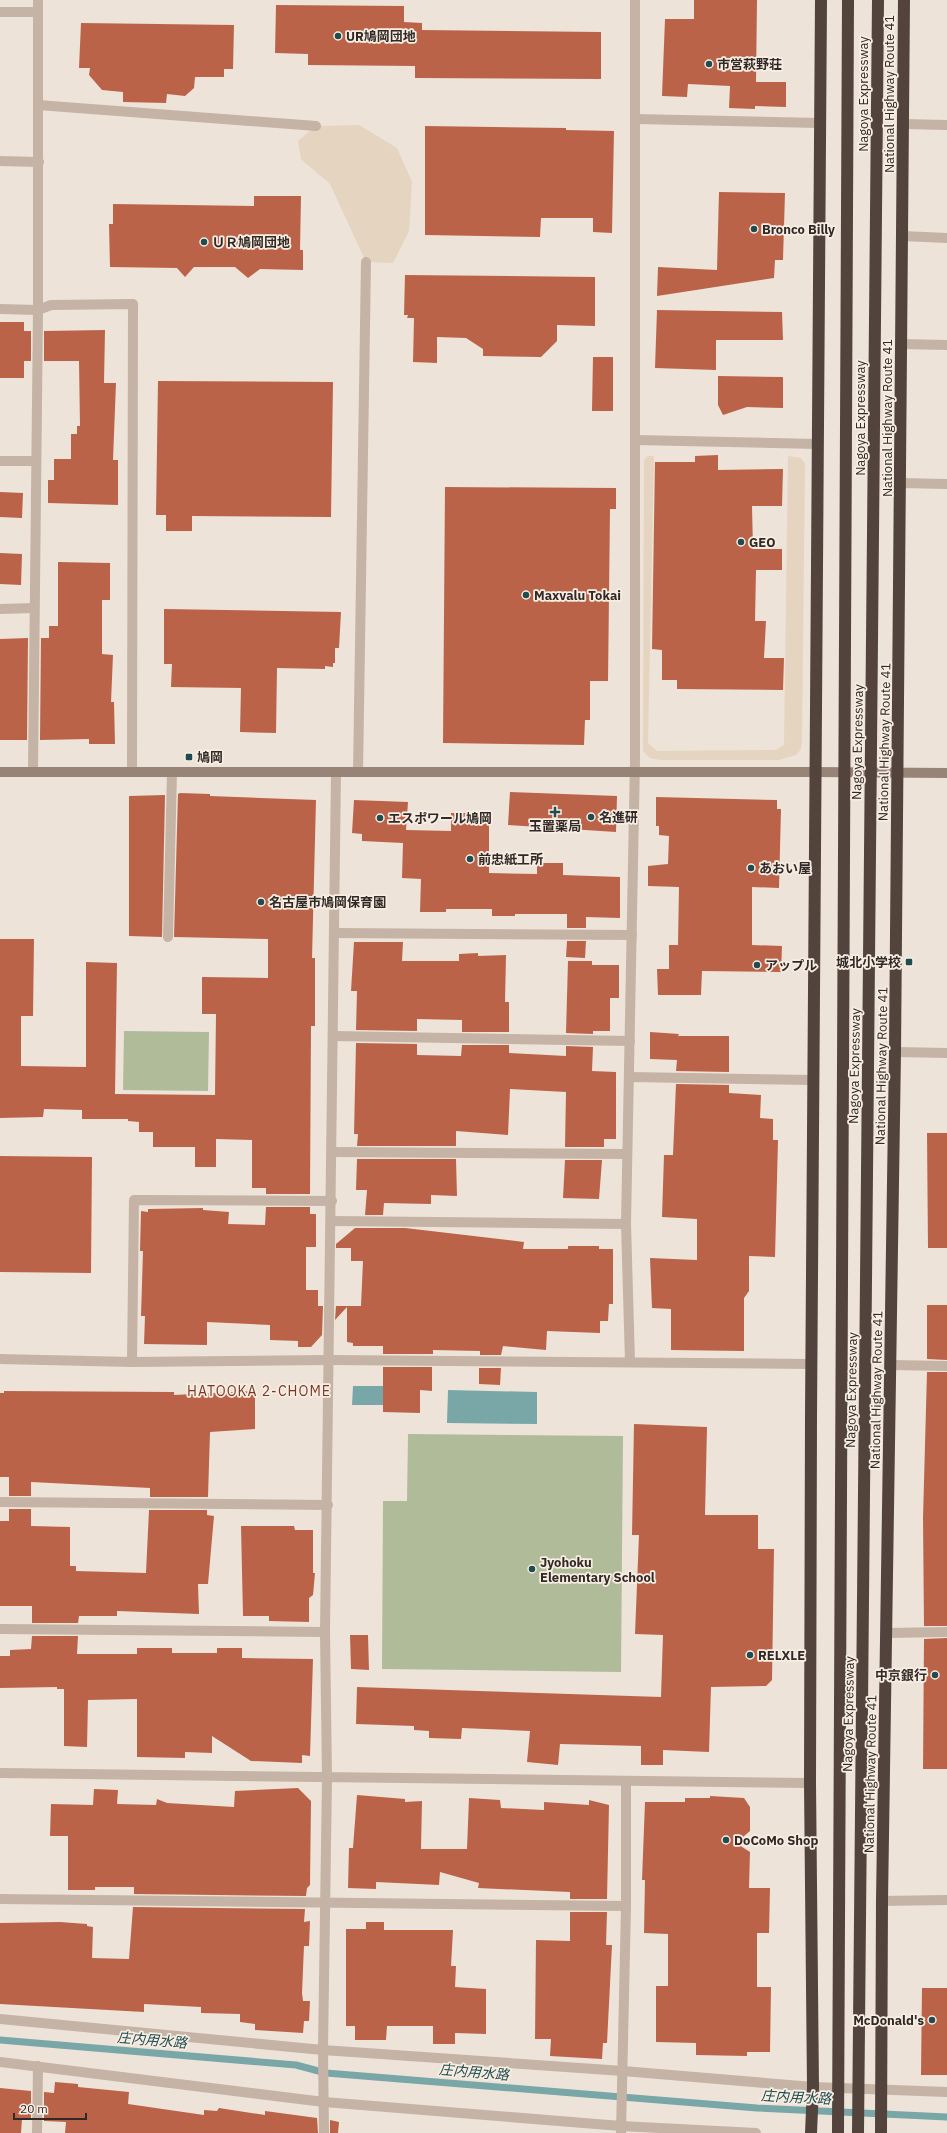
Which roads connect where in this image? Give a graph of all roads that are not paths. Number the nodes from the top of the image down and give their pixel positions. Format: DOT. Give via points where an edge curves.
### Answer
graph roads {
  1 [pos="38,0"];
  2 [pos="635,0"];
  3 [pos="821,0"];
  4 [pos="848,0"];
  5 [pos="878,0"];
  6 [pos="904,0"];
  7 [pos="0,12"];
  8 [pos="38,12"];
  9 [pos="38,105"];
  10 [pos="635,119"];
  11 [pos="820,123"];
  12 [pos="903,124"];
  13 [pos="947,125"];
  14 [pos="316,126"];
  15 [pos="0,161"];
  16 [pos="39,162"];
  17 [pos="902,236"];
  18 [pos="947,238"];
  19 [pos="366,262"];
  20 [pos="0,309"];
  21 [pos="38,310"];
  22 [pos="901,344"];
  23 [pos="947,345"];
  24 [pos="635,440"];
  25 [pos="817,444"];
  26 [pos="0,461"];
  27 [pos="36,461"];
  28 [pos="900,483"];
  29 [pos="947,484"];
  30 [pos="0,608"];
  31 [pos="34,608"];
  32 [pos="132,771"];
  33 [pos="0,772"];
  34 [pos="33,772"];
  35 [pos="172,772"];
  36 [pos="336,772"];
  37 [pos="358,772"];
  38 [pos="815,772"];
  39 [pos="635,773"];
  40 [pos="898,773"];
  41 [pos="947,774"];
  42 [pos="334,933"];
  43 [pos="632,935"];
  44 [pos="168,937"];
  45 [pos="333,1036"];
  46 [pos="630,1041"];
  47 [pos="895,1052"];
  48 [pos="947,1053"];
  49 [pos="629,1077"];
  50 [pos="814,1080"];
  51 [pos="332,1152"];
  52 [pos="627,1154"];
  53 [pos="332,1201"];
  54 [pos="332,1221"];
  55 [pos="626,1224"];
  56 [pos="0,1359"];
  57 [pos="329,1360"];
  58 [pos="132,1362"];
  59 [pos="630,1362"];
  60 [pos="811,1364"];
  61 [pos="891,1365"];
  62 [pos="947,1366"];
  63 [pos="0,1502"];
  64 [pos="328,1505"];
  65 [pos="0,1629"];
  66 [pos="325,1632"];
  67 [pos="947,1632"];
  68 [pos="886,1633"];
  69 [pos="0,1773"];
  70 [pos="327,1778"];
  71 [pos="626,1781"];
  72 [pos="810,1783"];
  73 [pos="0,1899"];
  74 [pos="947,1900"];
  75 [pos="882,1901"];
  76 [pos="325,1903"];
  77 [pos="626,1906"];
  78 [pos="0,2019"];
  79 [pos="323,2050"];
  80 [pos="0,2062"];
  81 [pos="38,2066"];
  82 [pos="623,2071"];
  83 [pos="813,2087"];
  84 [pos="881,2089"];
  85 [pos="947,2092"];
  86 [pos="324,2102"];
  87 [pos="621,2130"];
  88 [pos="37,2133"];
  89 [pos="324,2133"];
  90 [pos="756,2133"];
  91 [pos="811,2133"];
  92 [pos="838,2133"];
  93 [pos="858,2133"];
  94 [pos="881,2133"];
  1 -- 8 [label="street"];
  2 -- 10 [label="street"];
  3 -- 11 [label="highway"];
  4 -- 92 [label="highway, Nagoya Expressway, bridge"];
  5 -- 93 [label="highway, Nagoya Expressway, bridge"];
  6 -- 12 [label="highway, National Highway Route 41"];
  7 -- 8 [label="street"];
  8 -- 9 [label="street"];
  9 -- 14 [label="street"];
  9 -- 16 [label="street"];
  10 -- 11 [label="street"];
  10 -- 24 [label="street"];
  11 -- 25 [label="highway"];
  12 -- 13 [label="street"];
  12 -- 17 [label="highway, National Highway Route 41"];
  15 -- 16 [label="street"];
  16 -- 21 [label="street"];
  17 -- 18 [label="street"];
  17 -- 22 [label="highway, National Highway Route 41"];
  19 -- 37 [label="street"];
  20 -- 21 [label="street"];
  21 -- 27 [label="street"];
  21 -- 32 [label="street" via="51,305 133,304"];
  22 -- 23 [label="street"];
  22 -- 28 [label="highway, National Highway Route 41"];
  24 -- 25 [label="street"];
  24 -- 39 [label="street"];
  25 -- 38 [label="highway"];
  26 -- 27 [label="street"];
  27 -- 31 [label="street"];
  28 -- 29 [label="street"];
  28 -- 40 [label="highway, National Highway Route 41"];
  30 -- 31 [label="street"];
  31 -- 34 [label="street"];
  32 -- 34 [label="street"];
  32 -- 35 [label="street"];
  33 -- 34 [label="street"];
  35 -- 36 [label="street"];
  35 -- 44 [label="street"];
  36 -- 37 [label="street"];
  36 -- 42 [label="street"];
  37 -- 39 [label="street"];
  38 -- 39 [label="street"];
  38 -- 40 [label="street"];
  38 -- 50 [label="highway"];
  39 -- 43 [label="street"];
  40 -- 41 [label="street"];
  40 -- 47 [label="highway, National Highway Route 41"];
  42 -- 43 [label="street"];
  42 -- 45 [label="street"];
  43 -- 46 [label="street"];
  45 -- 46 [label="street"];
  45 -- 51 [label="street"];
  46 -- 49 [label="street"];
  47 -- 48 [label="street"];
  47 -- 61 [label="highway, National Highway Route 41"];
  49 -- 50 [label="street"];
  49 -- 52 [label="street"];
  50 -- 60 [label="highway"];
  51 -- 52 [label="street"];
  51 -- 53 [label="street"];
  52 -- 55 [label="street"];
  53 -- 54 [label="street"];
  53 -- 58 [label="street" via="134,1200"];
  54 -- 55 [label="street"];
  54 -- 57 [label="street"];
  55 -- 59 [label="street"];
  56 -- 58 [label="street"];
  57 -- 58 [label="street"];
  57 -- 59 [label="street"];
  57 -- 64 [label="street"];
  59 -- 60 [label="street"];
  60 -- 72 [label="highway"];
  61 -- 62 [label="street"];
  61 -- 68 [label="highway, National Highway Route 41"];
  63 -- 64 [label="street"];
  64 -- 66 [label="street"];
  65 -- 66 [label="street"];
  66 -- 70 [label="street"];
  67 -- 68 [label="street"];
  68 -- 75 [label="highway, National Highway Route 41"];
  69 -- 70 [label="street"];
  70 -- 71 [label="street"];
  70 -- 76 [label="street"];
  71 -- 72 [label="street"];
  71 -- 77 [label="street"];
  72 -- 83 [label="highway"];
  73 -- 76 [label="street"];
  74 -- 75 [label="street"];
  75 -- 84 [label="highway, National Highway Route 41"];
  76 -- 77 [label="street"];
  76 -- 79 [label="street"];
  77 -- 82 [label="street"];
  78 -- 79 [label="street"];
  79 -- 82 [label="street"];
  79 -- 86 [label="street"];
  80 -- 81 [label="street"];
  81 -- 86 [label="street"];
  81 -- 88 [label="street"];
  82 -- 83 [label="street"];
  82 -- 87 [label="street"];
  83 -- 84 [label="street"];
  83 -- 91 [label="highway"];
  84 -- 85 [label="street"];
  84 -- 94 [label="highway, National Highway Route 41"];
  86 -- 87 [label="street"];
  86 -- 89 [label="street"];
  87 -- 90 [label="street"];
}
